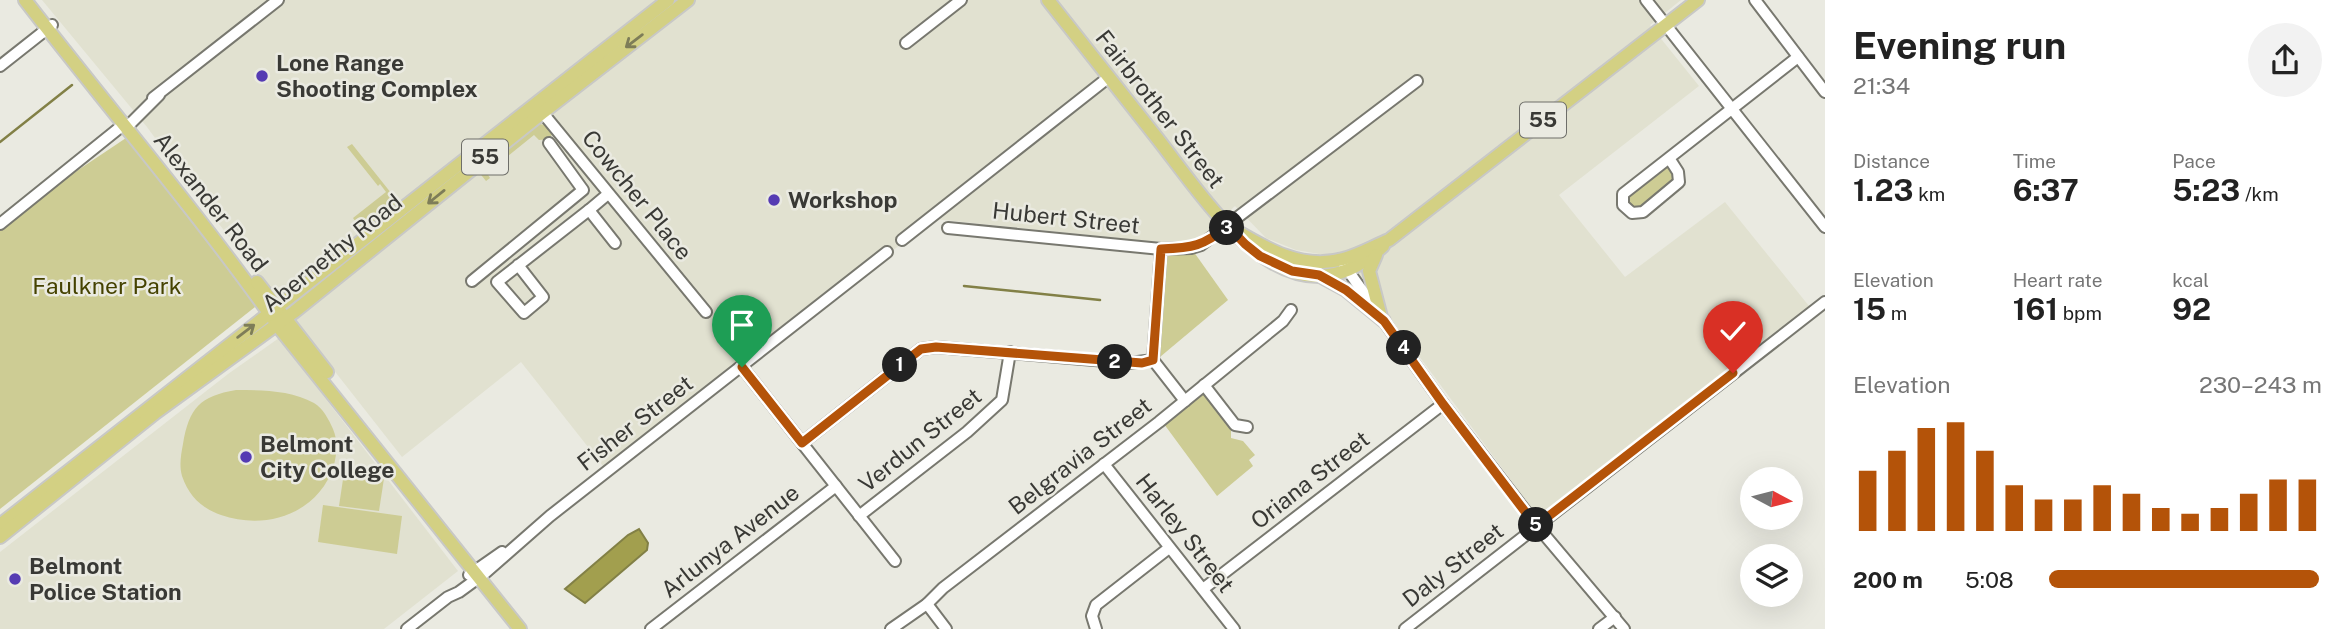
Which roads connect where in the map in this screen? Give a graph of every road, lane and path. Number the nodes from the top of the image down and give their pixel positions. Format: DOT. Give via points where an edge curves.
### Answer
graph roads {
  1 [pos="25,0"];
  2 [pos="34,0"];
  3 [pos="278,0"];
  4 [pos="668,0"];
  5 [pos="688,0"];
  6 [pos="961,0"];
  7 [pos="1048,0"];
  8 [pos="1646,0"];
  9 [pos="1698,0"];
  10 [pos="1755,0"];
  11 [pos="1665,25"];
  12 [pos="49,27"];
  13 [pos="906,43"];
  14 [pos="1798,57"];
  15 [pos="0,66"];
  16 [pos="1109,77"];
  17 [pos="1417,80"];
  18 [pos="1825,92"];
  19 [pos="538,108"];
  20 [pos="1732,109"];
  21 [pos="127,122"];
  22 [pos="549,143"];
  23 [pos="1669,158"];
  24 [pos="596,179"];
  25 [pos="583,190"];
  26 [pos="608,194"];
  27 [pos="589,210"];
  28 [pos="0,224"];
  29 [pos="1228,226"];
  30 [pos="948,228"];
  31 [pos="1825,228"];
  32 [pos="902,240"];
  33 [pos="1389,240"];
  34 [pos="615,243"];
  35 [pos="1161,249"];
  36 [pos="1377,251"];
  37 [pos="887,252"];
  38 [pos="518,265"];
  39 [pos="1344,265"];
  40 [pos="1319,275"];
  41 [pos="472,281"];
  42 [pos="1825,303"];
  43 [pos="1291,310"];
  44 [pos="706,312"];
  45 [pos="277,316"];
  46 [pos="1383,319"];
  47 [pos="1010,352"];
  48 [pos="1153,360"];
  49 [pos="742,367"];
  50 [pos="1204,385"];
  51 [pos="1185,401"];
  52 [pos="1443,404"];
  53 [pos="1239,429"];
  54 [pos="802,443"];
  55 [pos="1104,464"];
  56 [pos="836,486"];
  57 [pos="859,516"];
  58 [pos="0,525"];
  59 [pos="1536,526"];
  60 [pos="0,537"];
  61 [pos="1169,548"];
  62 [pos="895,561"];
  63 [pos="480,572"];
  64 [pos="1203,589"];
  65 [pos="927,604"];
  66 [pos="1615,617"];
  67 [pos="407,629"];
  68 [pos="520,629"];
  69 [pos="528,629"];
  70 [pos="651,629"];
  71 [pos="891,629"];
  72 [pos="946,629"];
  73 [pos="1096,629"];
  74 [pos="1234,629"];
  75 [pos="1405,629"];
  76 [pos="1600,629"];
  77 [pos="1624,629"];
  1 -- 12 [label="main road, Alexander Road"];
  2 -- 12 [label="main road, Alexander Road"];
  3 -- 21 [label="street"];
  4 -- 19 [label="main road, Abernethy Road / 55"];
  5 -- 19 [label="main road, Abernethy Road / 55, one-way"];
  6 -- 13 [label="street"];
  7 -- 16 [label="main road, Fairbrother Street / 55"];
  8 -- 11 [label="street"];
  9 -- 11 [label="main road, 55"];
  10 -- 14 [label="street"];
  11 -- 20 [label="street"];
  11 -- 33 [label="main road, 55"];
  12 -- 15 [label="street"];
  12 -- 21 [label="main road, Alexander Road"];
  14 -- 18 [label="street"];
  14 -- 20 [label="street"];
  16 -- 29 [label="main road, Fairbrother Street / 55"];
  16 -- 32 [label="street"];
  17 -- 29 [label="street, Hubert Street"];
  19 -- 24 [label="street, Cowcher Place"];
  19 -- 45 [label="main road, Abernethy Road / 55"];
  20 -- 23 [label="street"];
  20 -- 31 [label="street"];
  21 -- 28 [label="street"];
  21 -- 45 [label="main road, Alexander Road"];
  22 -- 25 [label="street"];
  23 -- 23 [label="street" via="1623,194 1623,205 1632,213 1643,212 1679,182"];
  24 -- 25 [label="street"];
  24 -- 26 [label="street, Cowcher Place"];
  25 -- 41 [label="street"];
  26 -- 27 [label="street"];
  26 -- 44 [label="street, Cowcher Place"];
  27 -- 34 [label="street"];
  27 -- 38 [label="street"];
  29 -- 35 [label="street, Hubert Street" via="1201,245"];
  29 -- 39 [label="main road, 55" via="1290,258"];
  29 -- 40 [label="main road, Fairbrother Street / 55" via="1260,256 1292,271"];
  30 -- 35 [label="street, Hubert Street"];
  33 -- 36 [label="main road, Fairbrother Street / 55"];
  33 -- 39 [label="main road, 55"];
  35 -- 48 [label="street"];
  36 -- 39 [label="main road, Fairbrother Street / 55" via="1363,264"];
  36 -- 46 [label="main road" via="1369,271"];
  37 -- 49 [label="street, Fisher Street"];
  38 -- 38 [label="street" via="497,282 524,313 543,298"];
  39 -- 40 [label="main road, Fairbrother Street / 55" via="1336,275"];
  39 -- 46 [label="street"];
  40 -- 46 [label="main road"];
  42 -- 59 [label="street, Daly Street"];
  43 -- 50 [label="street, Belgravia Street"];
  58 -- 45 [label="main road, Abernethy Road / 55, one-way"];
  45 -- 60 [label="main road, Abernethy Road / 55"];
  45 -- 63 [label="main road, Alexander Road"];
  46 -- 52 [label="street"];
  47 -- 48 [label="street" via="1130,363"];
  47 -- 54 [label="street" via="921,349"];
  47 -- 57 [label="street, Verdun Street" via="1002,400"];
  48 -- 51 [label="street"];
  49 -- 54 [label="street"];
  49 -- 63 [label="street, Fisher Street"];
  50 -- 51 [label="street, Belgravia Street"];
  50 -- 53 [label="street"];
  51 -- 55 [label="street, Belgravia Street"];
  52 -- 59 [label="street"];
  52 -- 64 [label="street, Oriana Street"];
  54 -- 56 [label="street"];
  55 -- 61 [label="street, Harley Street"];
  55 -- 65 [label="street, Belgravia Street"];
  56 -- 57 [label="street"];
  56 -- 70 [label="street, Arlunya Avenue"];
  57 -- 62 [label="street"];
  59 -- 66 [label="street"];
  59 -- 75 [label="street, Daly Street"];
  61 -- 64 [label="street, Harley Street"];
  61 -- 73 [label="street" via="1096,606 1092,616"];
  63 -- 67 [label="street, Fisher Street"];
  63 -- 68 [label="main road, Alexander Road"];
  63 -- 69 [label="main road, Alexander Road"];
  64 -- 74 [label="street, Harley Street"];
  65 -- 71 [label="street, Belgravia Street"];
  65 -- 72 [label="street"];
  66 -- 76 [label="street"];
  66 -- 77 [label="street"];
}
